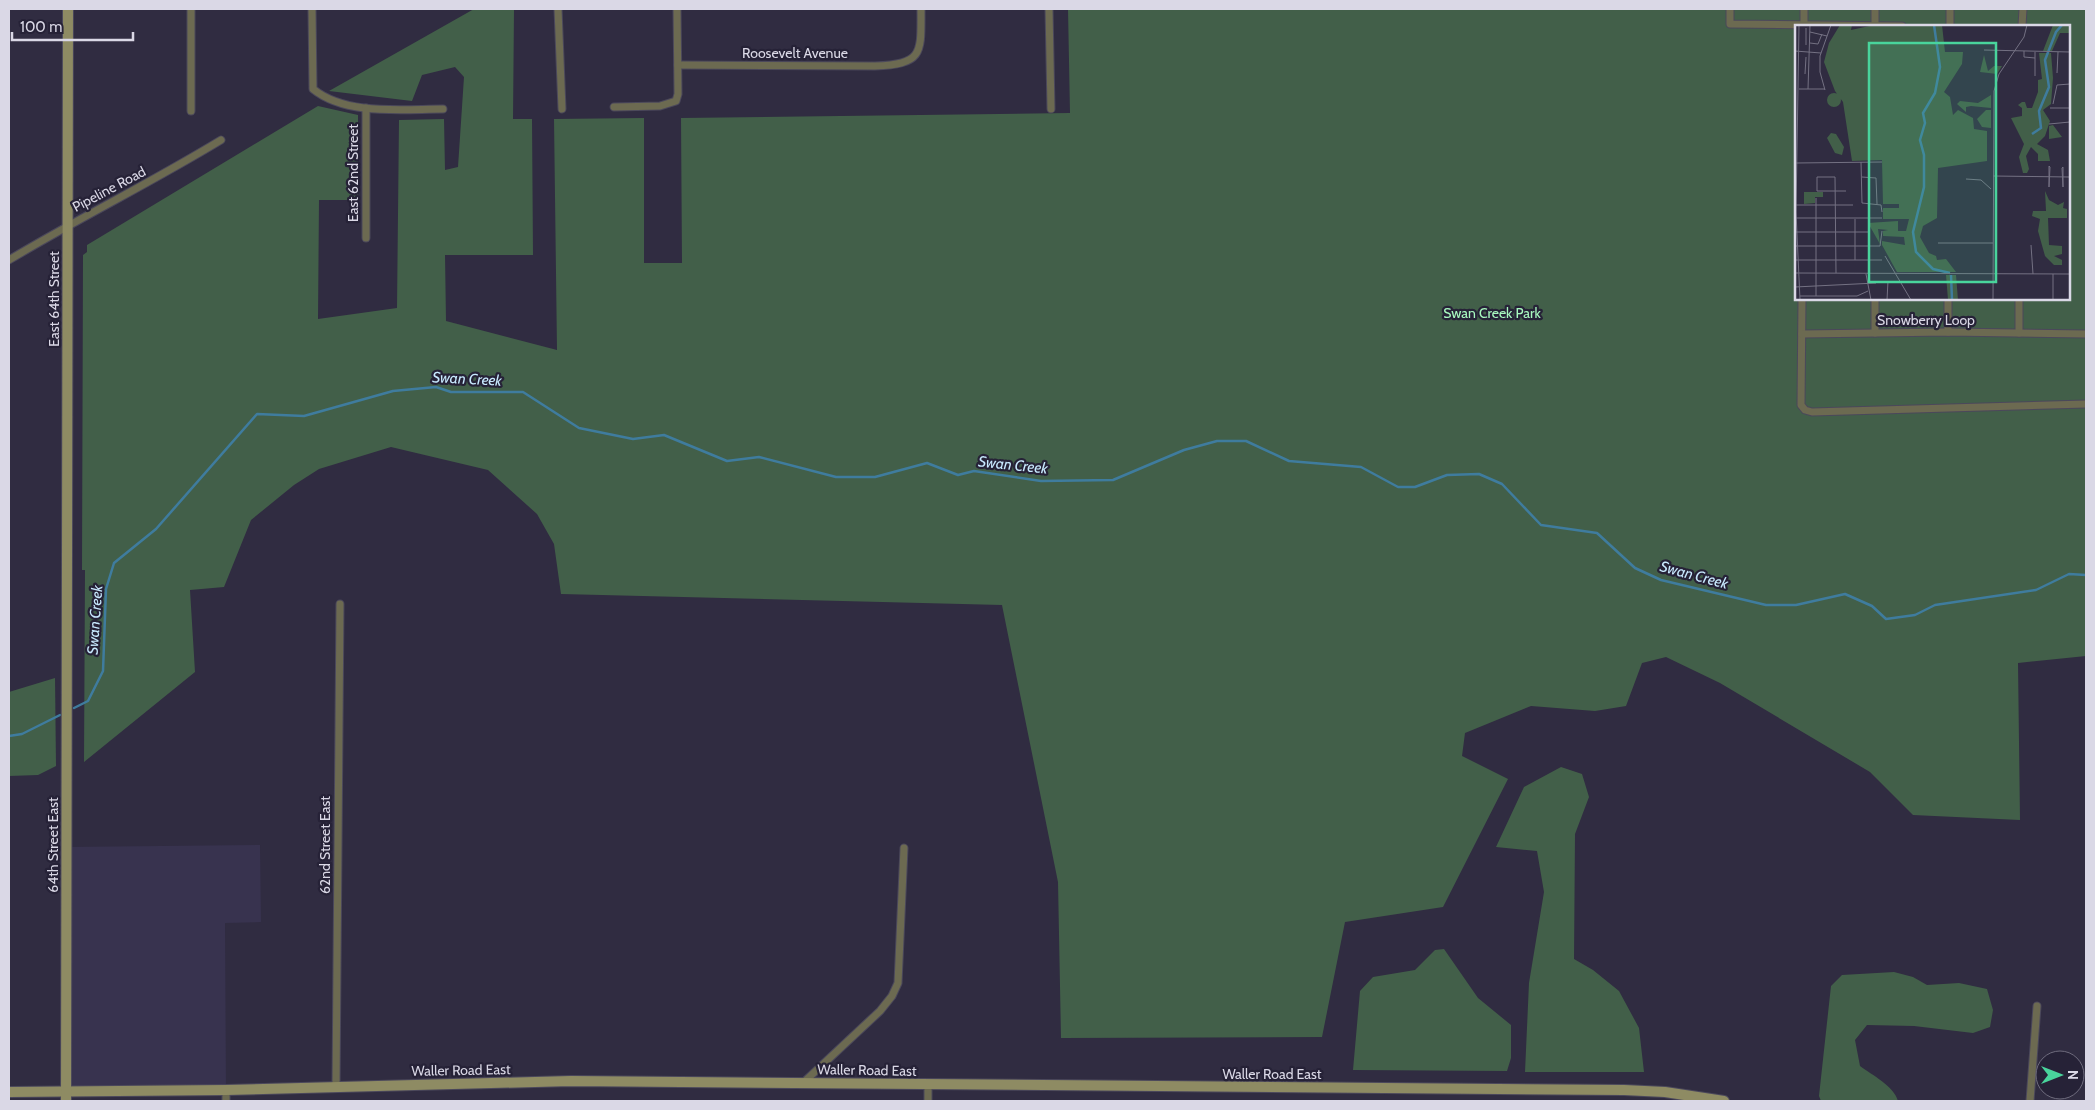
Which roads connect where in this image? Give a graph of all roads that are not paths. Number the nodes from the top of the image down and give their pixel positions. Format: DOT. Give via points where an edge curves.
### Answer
graph roads {
  1 [pos="68,9"];
  2 [pos="191,9"];
  3 [pos="312,9"];
  4 [pos="558,9"];
  5 [pos="677,9"];
  6 [pos="921,9"];
  7 [pos="1049,9"];
  8 [pos="1730,9"];
  9 [pos="1804,9"];
  10 [pos="1876,9"];
  11 [pos="1950,9"];
  12 [pos="2022,9"];
  13 [pos="1804,25"];
  14 [pos="1876,25"];
  15 [pos="1950,25"];
  16 [pos="2022,25"];
  17 [pos="1795,26"];
  18 [pos="678,65"];
  19 [pos="614,107"];
  20 [pos="366,108"];
  21 [pos="1051,108"];
  22 [pos="443,109"];
  23 [pos="562,109"];
  24 [pos="190,111"];
  25 [pos="222,140"];
  26 [pos="68,225"];
  27 [pos="366,238"];
  28 [pos="9,260"];
  29 [pos="1802,300"];
  30 [pos="1875,300"];
  31 [pos="1948,300"];
  32 [pos="2020,300"];
  33 [pos="1948,332"];
  34 [pos="2019,332"];
  35 [pos="1875,333"];
  36 [pos="1802,334"];
  37 [pos="2086,334"];
  38 [pos="2086,404"];
  39 [pos="67,590"];
  40 [pos="340,604"];
  41 [pos="904,848"];
  42 [pos="2037,1006"];
  43 [pos="804,1082"];
  44 [pos="928,1085"];
  45 [pos="336,1087"];
  46 [pos="226,1090"];
  47 [pos="9,1092"];
  48 [pos="66,1096"];
  49 [pos="226,1101"];
  50 [pos="928,1101"];
  51 [pos="1724,1101"];
  52 [pos="2030,1101"];
  1 -- 26 [label="street, East 64th Street"];
  2 -- 24 [label="street"];
  3 -- 20 [label="street" via="313,90 330,101"];
  4 -- 23 [label="street"];
  5 -- 18 [label="street"];
  6 -- 18 [label="street, Roosevelt Avenue" via="920,47 911,60 897,64"];
  7 -- 21 [label="street"];
  8 -- 17 [label="street" via="1730,24"];
  9 -- 13 [label="street"];
  10 -- 14 [label="street"];
  11 -- 15 [label="street"];
  12 -- 16 [label="street"];
  18 -- 19 [label="street" via="678,98 672,104"];
  20 -- 22 [label="street"];
  20 -- 27 [label="street, East 62nd Street"];
  25 -- 26 [label="street, Pipeline Road"];
  26 -- 28 [label="street, Pipeline Road"];
  26 -- 39 [label="street, East 64th Street"];
  29 -- 36 [label="street"];
  30 -- 35 [label="street"];
  31 -- 33 [label="street"];
  32 -- 34 [label="street"];
  33 -- 34 [label="street, Snowberry Loop"];
  33 -- 35 [label="street, Snowberry Loop"];
  34 -- 37 [label="street, Snowberry Loop"];
  35 -- 36 [label="street, Snowberry Loop"];
  36 -- 38 [label="street" via="1801,405 1812,412"];
  39 -- 48 [label="street, 64th Street East"];
  40 -- 45 [label="street, 62nd Street East"];
  41 -- 43 [label="street" via="897,984 892,996"];
  42 -- 52 [label="street"];
  43 -- 44 [label="street, Waller Road East"];
  43 -- 45 [label="street, Waller Road East" via="571,1081"];
  44 -- 50 [label="street"];
  44 -- 51 [label="street, Waller Road East" via="1624,1090"];
  45 -- 46 [label="street, Waller Road East"];
  46 -- 48 [label="street, Waller Road East"];
  46 -- 49 [label="street"];
  47 -- 48 [label="street, Waller Road East"];
}
